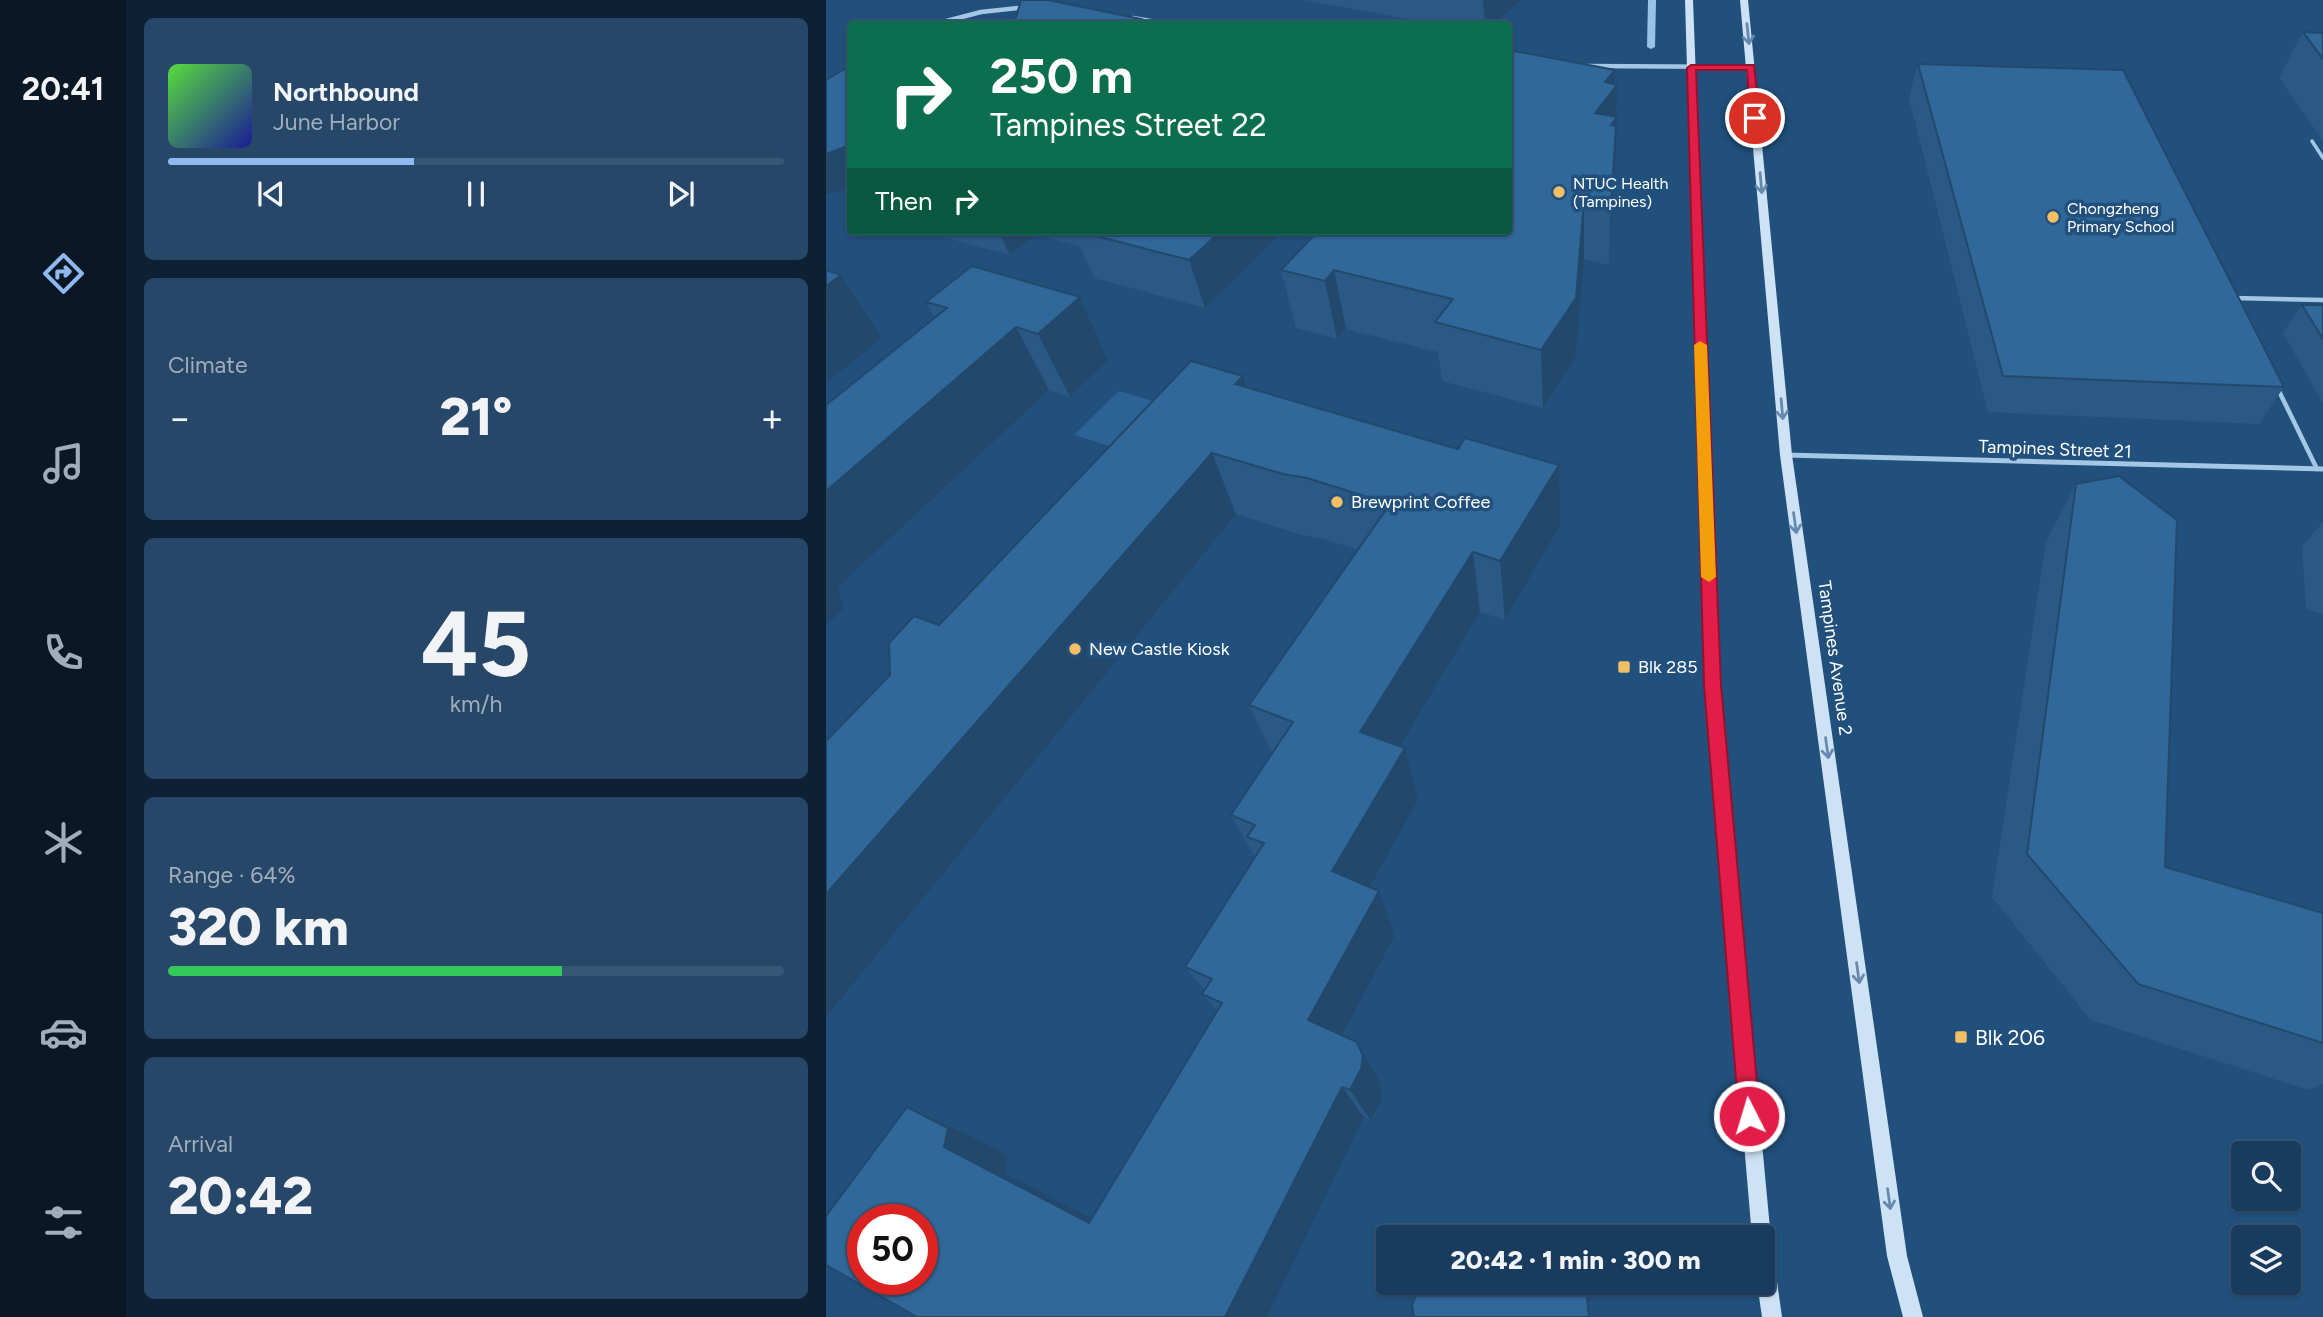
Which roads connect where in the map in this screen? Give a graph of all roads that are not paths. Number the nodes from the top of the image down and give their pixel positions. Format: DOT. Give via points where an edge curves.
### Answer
graph roads {
  1 [pos="1689,0"];
  2 [pos="1744,0"];
  3 [pos="1030,7"];
  4 [pos="1124,16"];
  5 [pos="946,21"];
  6 [pos="1152,21"];
  7 [pos="1583,66"];
  8 [pos="1751,67"];
  9 [pos="1691,68"];
  10 [pos="2312,141"];
  11 [pos="2323,158"];
  12 [pos="2228,287"];
  13 [pos="2234,298"];
  14 [pos="2323,300"];
  15 [pos="2240,310"];
  16 [pos="2275,382"];
  17 [pos="1786,455"];
  18 [pos="2320,469"];
  19 [pos="1761,1225"];
  20 [pos="1769,1295"];
  21 [pos="1772,1317"];
  22 [pos="1913,1317"];
  1 -- 9 [label="main road"];
  2 -- 8 [label="main road, Tampines Avenue 2, one-way"];
  3 -- 5 [label="street"];
  4 -- 6 [label="street"];
  7 -- 9 [label="street"];
  8 -- 9 [label="street"];
  8 -- 17 [label="main road, Tampines Avenue 2, one-way"];
  9 -- 19 [label="main road" via="1713,685"];
  10 -- 11 [label="lane"];
  12 -- 13 [label="lane"];
  13 -- 14 [label="lane"];
  13 -- 15 [label="lane"];
  16 -- 18 [label="lane"];
  17 -- 18 [label="street, Tampines Street 21"];
  17 -- 22 [label="main road, Tampines Avenue 2, one-way" via="1896,1256"];
  20 -- 21 [label="main road"];
}
